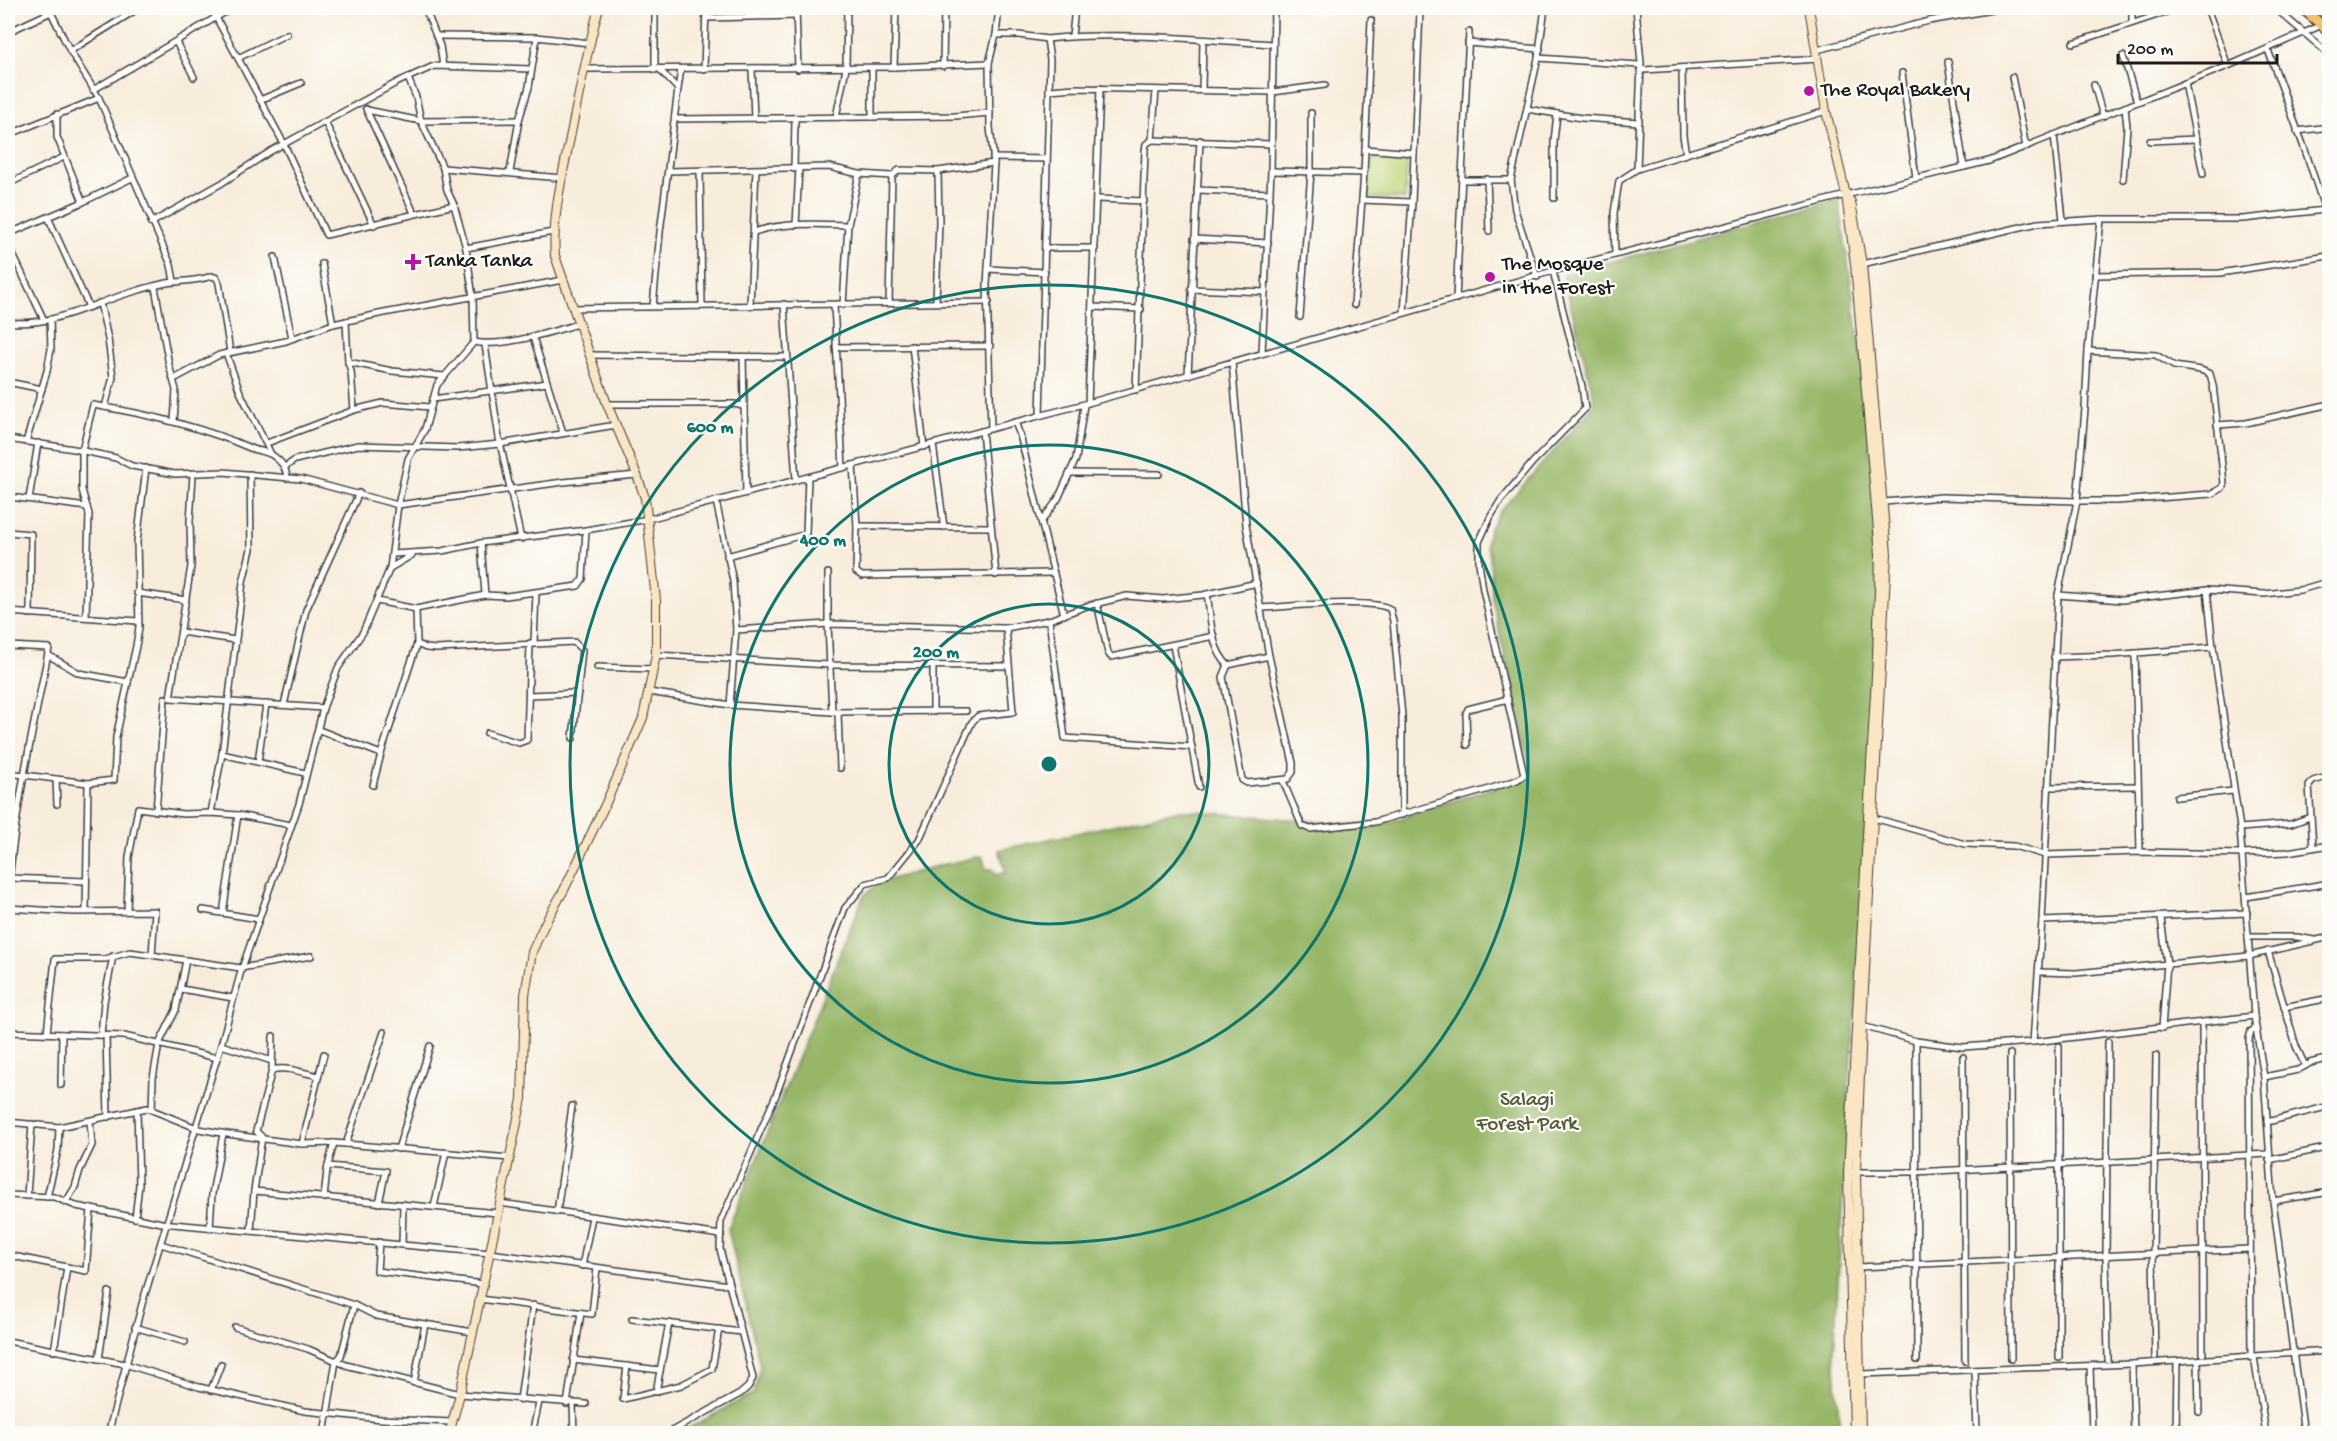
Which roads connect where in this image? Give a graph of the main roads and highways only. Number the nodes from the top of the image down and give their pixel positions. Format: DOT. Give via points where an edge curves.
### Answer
graph roads {
  1 [pos="2302,8"];
  2 [pos="2318,8"];
  3 [pos="2327,25"];
  1 -- 3 [label="main road"];
  2 -- 3 [label="main road"];
}
